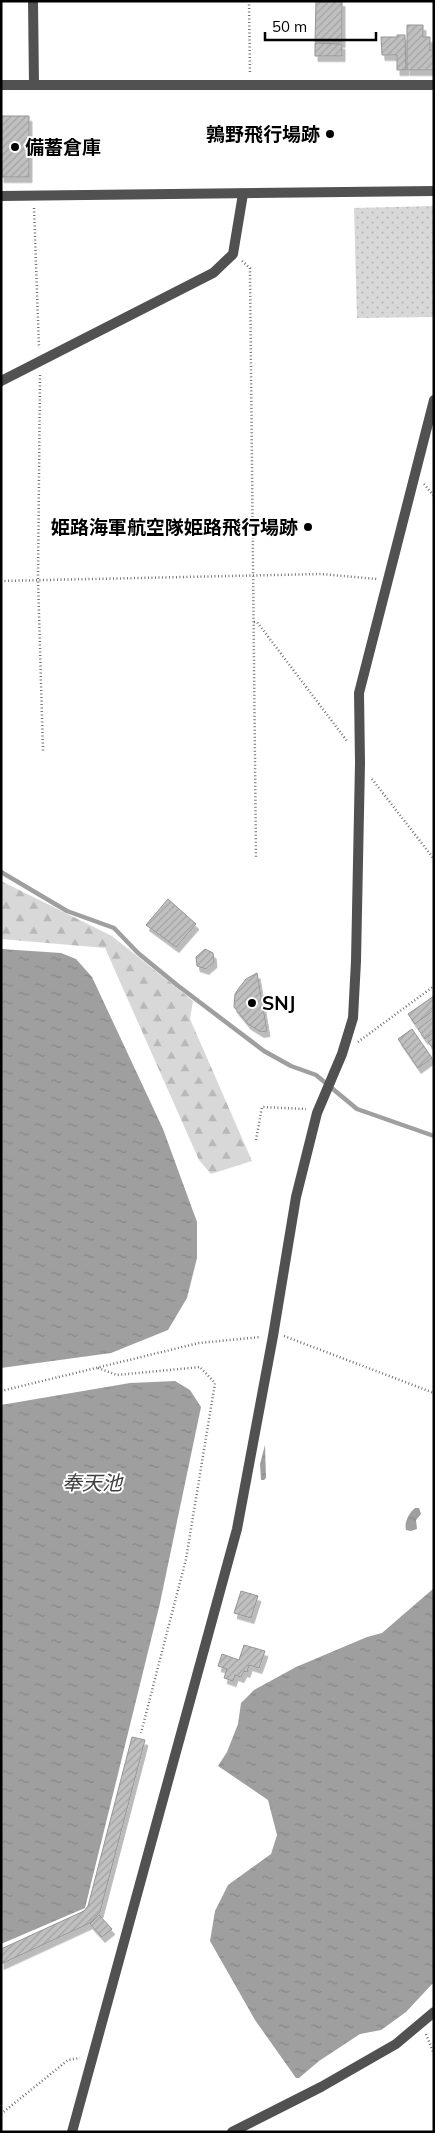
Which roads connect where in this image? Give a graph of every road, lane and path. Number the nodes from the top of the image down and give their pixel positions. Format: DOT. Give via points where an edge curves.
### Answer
graph roads {
  1 [pos="33,1"];
  2 [pos="250,1"];
  3 [pos="1,85"];
  4 [pos="34,85"];
  5 [pos="434,85"];
  6 [pos="250,87"];
  7 [pos="434,191"];
  8 [pos="243,194"];
  9 [pos="1,196"];
  10 [pos="34,196"];
  11 [pos="233,254"];
  12 [pos="40,360"];
  13 [pos="1,381"];
  14 [pos="434,400"];
  15 [pos="253,574"];
  16 [pos="38,580"];
  17 [pos="387,580"];
  18 [pos="1,581"];
  19 [pos="254,622"];
  20 [pos="360,749"];
  21 [pos="43,751"];
  22 [pos="360,763"];
  23 [pos="256,859"];
  24 [pos="434,859"];
  25 [pos="434,986"];
  26 [pos="342,1054"];
  27 [pos="308,1109"];
  28 [pos="256,1140"];
  29 [pos="274,1336"];
  30 [pos="98,1368"];
  31 [pos="1,1391"];
  32 [pos="434,1393"];
  33 [pos="141,1733"];
  34 [pos="434,2012"];
  35 [pos="420,2023"];
  36 [pos="434,2054"];
  37 [pos="92,2056"];
  38 [pos="1,2114"];
  39 [pos="72,2132"];
  40 [pos="232,2132"];
  1 -- 4 [label="street"];
  2 -- 6 [label="path"];
  3 -- 4 [label="street"];
  4 -- 6 [label="street"];
  5 -- 6 [label="street"];
  7 -- 8 [label="street"];
  8 -- 10 [label="street"];
  8 -- 11 [label="street"];
  9 -- 10 [label="street"];
  10 -- 12 [label="path"];
  11 -- 12 [label="street" via="212,273"];
  11 -- 15 [label="path" via="250,268"];
  12 -- 13 [label="street"];
  12 -- 16 [label="path"];
  14 -- 17 [label="street"];
  15 -- 16 [label="path"];
  15 -- 17 [label="path" via="321,574"];
  15 -- 19 [label="path"];
  16 -- 18 [label="path"];
  16 -- 21 [label="path"];
  17 -- 20 [label="street" via="359,693"];
  19 -- 20 [label="path" via="351,747"];
  19 -- 23 [label="path"];
  20 -- 22 [label="street"];
  22 -- 24 [label="path"];
  22 -- 26 [label="street" via="353,1018"];
  25 -- 26 [label="path"];
  26 -- 29 [label="street" via="317,1113 296,1198"];
  27 -- 28 [label="path" via="262,1107"];
  29 -- 30 [label="path" via="199,1343"];
  29 -- 32 [label="path" via="286,1336"];
  29 -- 37 [label="street" via="237,1529"];
  30 -- 31 [label="path"];
  30 -- 33 [label="path" via="117,1375 200,1367 215,1383 186,1558"];
  34 -- 35 [label="street"];
  35 -- 36 [label="path"];
  35 -- 40 [label="street" via="379,2054"];
  37 -- 38 [label="path" via="68,2060"];
  37 -- 39 [label="street"];
}
